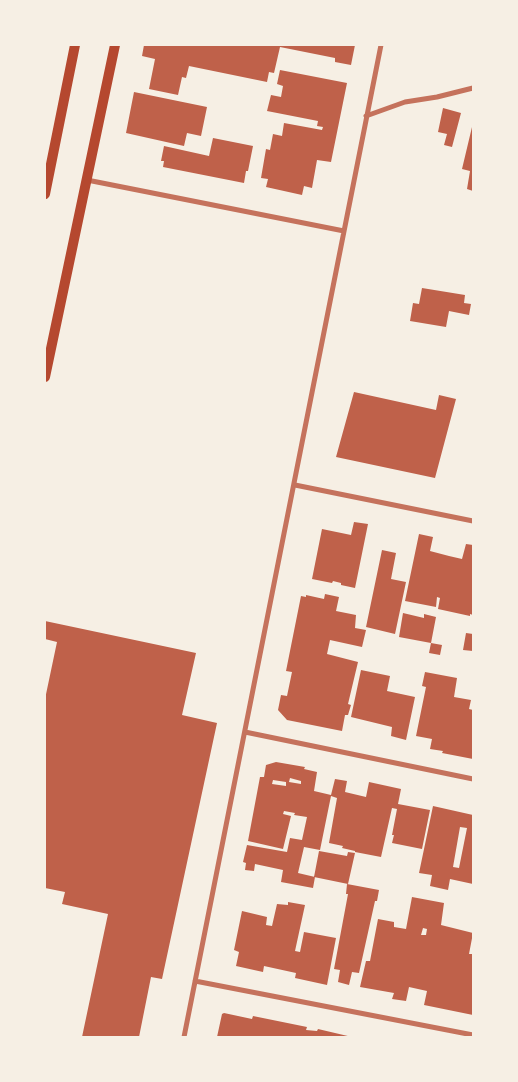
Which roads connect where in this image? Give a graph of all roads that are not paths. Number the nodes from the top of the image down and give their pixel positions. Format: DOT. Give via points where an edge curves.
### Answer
graph roads {
  1 [pos="75,45"];
  2 [pos="115,45"];
  3 [pos="381,45"];
  4 [pos="473,88"];
  5 [pos="366,116"];
  6 [pos="87,180"];
  7 [pos="45,194"];
  8 [pos="344,231"];
  9 [pos="45,377"];
  10 [pos="295,485"];
  11 [pos="473,521"];
  12 [pos="246,732"];
  13 [pos="473,779"];
  14 [pos="195,981"];
  15 [pos="473,1035"];
  16 [pos="184,1037"];
  1 -- 7 [label="main road"];
  2 -- 6 [label="main road"];
  3 -- 5 [label="street"];
  4 -- 5 [label="street" via="405,102"];
  5 -- 8 [label="street"];
  6 -- 8 [label="street"];
  6 -- 9 [label="main road"];
  8 -- 10 [label="street"];
  10 -- 11 [label="street"];
  10 -- 12 [label="street"];
  12 -- 13 [label="street"];
  12 -- 14 [label="street"];
  14 -- 15 [label="street"];
  14 -- 16 [label="street"];
}
